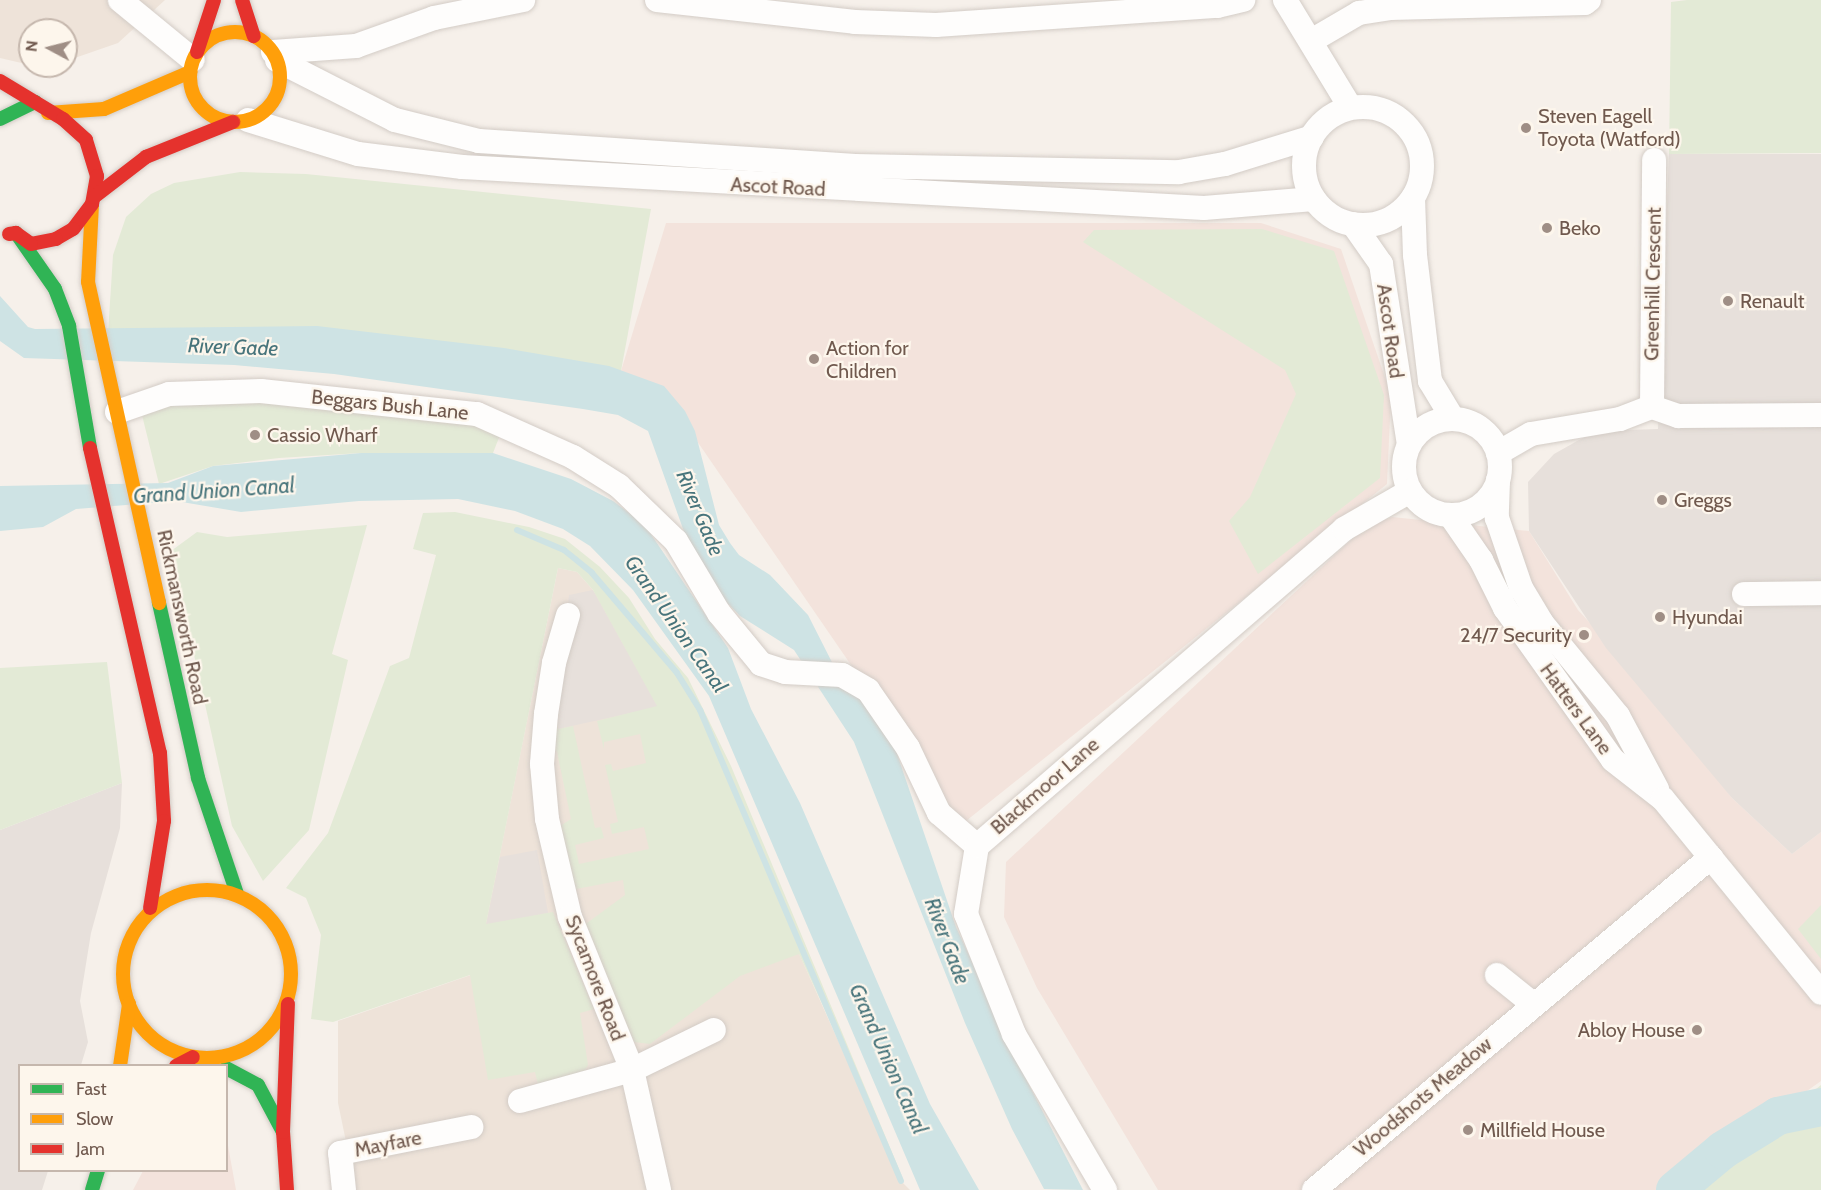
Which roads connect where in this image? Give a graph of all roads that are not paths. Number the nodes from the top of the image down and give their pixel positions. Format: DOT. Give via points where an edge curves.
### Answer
graph roads {
  1 [pos="120,0"];
  2 [pos="214,0"];
  3 [pos="242,0"];
  4 [pos="523,0"];
  5 [pos="657,0"];
  6 [pos="1243,0"];
  7 [pos="1286,0"];
  8 [pos="1589,0"];
  9 [pos="704,2"];
  10 [pos="1062,9"];
  11 [pos="254,36"];
  12 [pos="1311,41"];
  13 [pos="275,56"];
  14 [pos="194,61"];
  15 [pos="0,81"];
  16 [pos="35,102"];
  17 [pos="1350,107"];
  18 [pos="48,113"];
  19 [pos="0,119"];
  20 [pos="241,121"];
  21 [pos="1312,136"];
  22 [pos="1654,160"];
  23 [pos="1413,198"];
  24 [pos="1314,199"];
  25 [pos="93,200"];
  26 [pos="1353,224"];
  27 [pos="16,233"];
  28 [pos="0,235"];
  29 [pos="1652,407"];
  30 [pos="117,412"];
  31 [pos="1821,415"];
  32 [pos="1453,419"];
  33 [pos="1409,445"];
  34 [pos="1498,453"];
  35 [pos="1498,480"];
  36 [pos="1410,491"];
  37 [pos="1450,514"];
  38 [pos="1821,593"];
  39 [pos="1744,594"];
  40 [pos="568,615"];
  41 [pos="1663,799"];
  42 [pos="977,846"];
  43 [pos="1711,857"];
  44 [pos="237,894"];
  45 [pos="150,908"];
  46 [pos="1497,975"];
  47 [pos="1821,993"];
  48 [pos="288,996"];
  49 [pos="129,1004"];
  50 [pos="1533,1004"];
  51 [pos="714,1030"];
  52 [pos="193,1057"];
  53 [pos="209,1058"];
  54 [pos="120,1064"];
  55 [pos="178,1064"];
  56 [pos="220,1064"];
  57 [pos="228,1069"];
  58 [pos="632,1070"];
  59 [pos="520,1101"];
  60 [pos="471,1127"];
  61 [pos="283,1132"];
  62 [pos="98,1172"];
  63 [pos="92,1190"];
  64 [pos="287,1190"];
  65 [pos="344,1190"];
  66 [pos="659,1190"];
  67 [pos="1105,1190"];
  68 [pos="1314,1190"];
  1 -- 14 [label="street"];
  2 -- 14 [label="main road"];
  3 -- 11 [label="main road"];
  4 -- 13 [label="street" via="434,18 356,46"];
  5 -- 9 [label="street"];
  6 -- 10 [label="street" via="1217,6"];
  7 -- 12 [label="street"];
  8 -- 12 [label="street" via="1390,8 1359,13"];
  9 -- 10 [label="street" via="903,24"];
  11 -- 13 [label="main road"];
  11 -- 14 [label="main road" via="223,33"];
  12 -- 17 [label="street"];
  13 -- 20 [label="main road" via="280,81 276,96 261,114"];
  13 -- 21 [label="street, Ascot Road" via="395,120 480,141 855,166 1179,172 1225,164"];
  14 -- 18 [label="main road" via="104,109"];
  14 -- 20 [label="main road" via="194,96 202,108"];
  15 -- 16 [label="main road"];
  16 -- 18 [label="main road, Rickmansworth Road"];
  16 -- 19 [label="main road"];
  17 -- 21 [label="street" via="1325,120"];
  17 -- 23 [label="street" via="1378,108 1408,127 1419,145 1422,165"];
  18 -- 25 [label="main road, Rickmansworth Road" via="63,119 86,140 97,176"];
  20 -- 24 [label="street, Ascot Road" via="358,154 474,168 1204,208"];
  20 -- 25 [label="main road" via="146,157"];
  21 -- 24 [label="street" via="1304,170"];
  22 -- 29 [label="street, Greenhill Crescent"];
  23 -- 26 [label="street" via="1389,219"];
  23 -- 32 [label="street, Ascot Road" via="1415,255 1430,381"];
  24 -- 26 [label="street" via="1333,217"];
  25 -- 27 [label="main road" via="73,229 56,239 31,244"];
  25 -- 30 [label="main road, Rickmansworth Road" via="88,282"];
  26 -- 33 [label="street, Ascot Road" via="1381,264"];
  27 -- 28 [label="main road"];
  27 -- 45 [label="main road" via="55,289 69,326 91,448 160,753 164,801 159,868"];
  29 -- 31 [label="street" via="1678,416"];
  29 -- 34 [label="street" via="1620,419 1531,434"];
  30 -- 42 [label="street, Beggars Bush Lane" via="169,394 261,391 477,414 573,457 619,486 676,541 719,613 760,664 785,672 842,675 868,690 909,748 939,813"];
  30 -- 44 [label="main road, Rickmansworth Road" via="198,778"];
  32 -- 33 [label="street" via="1427,426"];
  32 -- 34 [label="street" via="1481,429"];
  33 -- 36 [label="street" via="1404,466"];
  34 -- 35 [label="street"];
  35 -- 37 [label="street" via="1484,503 1473,510"];
  35 -- 41 [label="street" via="1497,518 1521,588 1542,623 1618,716"];
  36 -- 37 [label="street" via="1431,510"];
  36 -- 42 [label="street, Blackmoor Lane" via="1344,529"];
  37 -- 41 [label="street, Hatters Lane" via="1481,561 1505,608 1593,734 1613,760"];
  38 -- 39 [label="street"];
  40 -- 58 [label="street, Sycamore Road" via="554,663 542,764 547,819 570,916"];
  41 -- 43 [label="street, Hatters Lane"];
  42 -- 67 [label="street, Blackmoor Lane" via="966,914 1014,1034"];
  43 -- 47 [label="street, Hatters Lane"];
  43 -- 50 [label="street, Woodshots Meadow" via="1675,891"];
  44 -- 45 [label="main road" via="186,894"];
  44 -- 48 [label="main road" via="270,915 285,936 291,968"];
  45 -- 49 [label="main road" via="136,926 125,953 123,980"];
  46 -- 50 [label="street"];
  48 -- 53 [label="main road" via="276,1026 262,1040"];
  48 -- 61 [label="main road"];
  49 -- 52 [label="main road" via="133,1016 156,1040"];
  49 -- 54 [label="main road"];
  50 -- 68 [label="street, Woodshots Meadow"];
  51 -- 58 [label="street"];
  52 -- 53 [label="main road"];
  52 -- 55 [label="main road"];
  53 -- 56 [label="main road"];
  57 -- 61 [label="main road" via="258,1085"];
  58 -- 59 [label="street"];
  58 -- 66 [label="street, Sycamore Road"];
  60 -- 65 [label="street, Mayfare" via="340,1153"];
  61 -- 64 [label="main road"];
  62 -- 63 [label="main road"];
}
